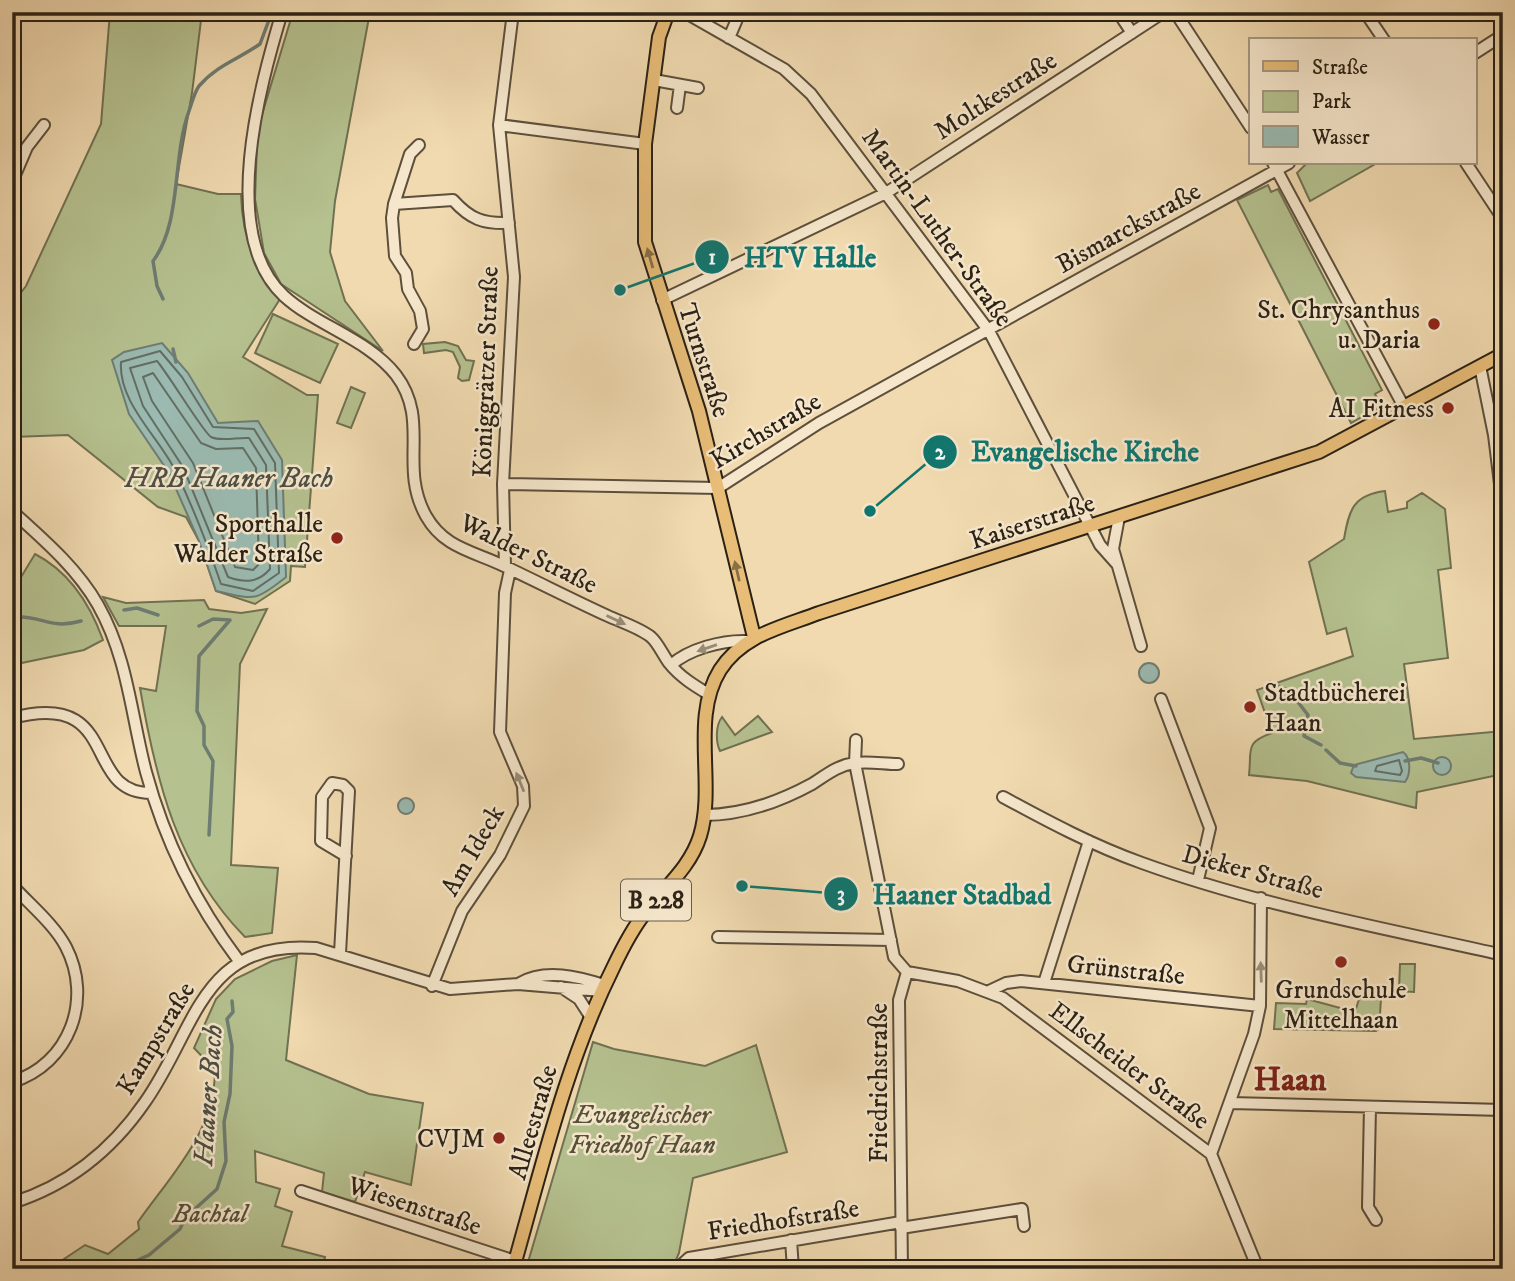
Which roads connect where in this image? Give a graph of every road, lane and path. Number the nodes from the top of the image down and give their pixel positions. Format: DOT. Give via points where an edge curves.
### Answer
graph roads {
  1 [pos="282,12"];
  2 [pos="513,12"];
  3 [pos="668,12"];
  4 [pos="684,12"];
  5 [pos="740,12"];
  6 [pos="1118,12"];
  7 [pos="1164,12"];
  8 [pos="1175,12"];
  9 [pos="1364,12"];
  10 [pos="1132,33"];
  11 [pos="1503,35"];
  12 [pos="729,38"];
  13 [pos="1383,38"];
  14 [pos="1476,52"];
  15 [pos="654,80"];
  16 [pos="680,85"];
  17 [pos="698,88"];
  18 [pos="677,108"];
  19 [pos="44,125"];
  20 [pos="499,125"];
  21 [pos="1249,125"];
  22 [pos="645,144"];
  23 [pos="419,145"];
  24 [pos="1467,164"];
  25 [pos="1275,166"];
  26 [pos="12,182"];
  27 [pos="886,193"];
  28 [pos="394,204"];
  29 [pos="1503,219"];
  30 [pos="509,223"];
  31 [pos="662,300"];
  32 [pos="989,331"];
  33 [pos="414,344"];
  34 [pos="1503,354"];
  35 [pos="1480,366"];
  36 [pos="1404,407"];
  37 [pos="1499,448"];
  38 [pos="503,484"];
  39 [pos="718,488"];
  40 [pos="1503,509"];
  41 [pos="12,511"];
  42 [pos="1119,517"];
  43 [pos="1090,526"];
  44 [pos="1116,563"];
  45 [pos="508,568"];
  46 [pos="750,639"];
  47 [pos="1141,646"];
  48 [pos="671,665"];
  49 [pos="710,695"];
  50 [pos="1161,699"];
  51 [pos="12,718"];
  52 [pos="856,740"];
  53 [pos="855,763"];
  54 [pos="898,764"];
  55 [pos="152,793"];
  56 [pos="1003,797"];
  57 [pos="704,815"];
  58 [pos="1089,841"];
  59 [pos="346,856"];
  60 [pos="1198,880"];
  61 [pos="12,885"];
  62 [pos="1261,898"];
  63 [pos="718,937"];
  64 [pos="891,940"];
  65 [pos="340,953"];
  66 [pos="1503,955"];
  67 [pos="239,961"];
  68 [pos="907,972"];
  69 [pos="1044,983"];
  70 [pos="518,984"];
  71 [pos="432,986"];
  72 [pos="561,987"];
  73 [pos="603,988"];
  74 [pos="989,991"];
  75 [pos="1260,1006"];
  76 [pos="590,1016"];
  77 [pos="12,1082"];
  78 [pos="1230,1103"];
  79 [pos="1370,1107"];
  80 [pos="1503,1110"];
  81 [pos="1211,1154"];
  82 [pos="301,1191"];
  83 [pos="12,1203"];
  84 [pos="1376,1220"];
  85 [pos="901,1225"];
  86 [pos="1024,1226"];
  87 [pos="791,1240"];
  88 [pos="514,1265"];
  89 [pos="677,1269"];
  90 [pos="793,1269"];
  91 [pos="902,1269"];
  92 [pos="1258,1269"];
  1 -- 45 [label="street, Walder Straße" via="255,127 250,212 255,242 270,279 285,297 388,366 412,404 415,486 426,516 457,548"];
  2 -- 20 [label="street, Königgrätzer Straße"];
  3 -- 15 [label="main road, Turnstraße" via="659,37"];
  4 -- 12 [label="street, Martin-Luther-Straße"];
  5 -- 12 [label="street"];
  6 -- 10 [label="street"];
  7 -- 10 [label="street, Moltkestraße"];
  8 -- 21 [label="street"];
  9 -- 13 [label="street"];
  10 -- 27 [label="street, Moltkestraße"];
  11 -- 14 [label="street"];
  12 -- 27 [label="street, Martin-Luther-Straße" via="800,82"];
  15 -- 16 [label="street"];
  15 -- 22 [label="main road, Turnstraße"];
  16 -- 17 [label="street"];
  16 -- 18 [label="street"];
  19 -- 26 [label="street" via="27,147"];
  20 -- 22 [label="street"];
  20 -- 30 [label="street, Königgrätzer Straße"];
  31 -- 22 [label="main road, Turnstraße, one-way" via="645,242"];
  23 -- 28 [label="street" via="410,154"];
  24 -- 29 [label="street"];
  25 -- 32 [label="street, Bismarckstraße"];
  25 -- 36 [label="street"];
  27 -- 31 [label="street, Moltkestraße"];
  27 -- 32 [label="street, Martin-Luther-Straße"];
  28 -- 30 [label="street" via="453,200 467,215 486,224"];
  28 -- 33 [label="street" via="395,256 407,273 408,289 421,311 423,329"];
  30 -- 38 [label="street, Königgrätzer Straße" via="514,309"];
  31 -- 39 [label="main road, Turnstraße" via="699,411"];
  32 -- 39 [label="street, Kirchstraße" via="818,423"];
  32 -- 43 [label="street, Martin-Luther-Straße"];
  34 -- 35 [label="main road, B 228"];
  35 -- 36 [label="main road, Kaiserstraße / B 228"];
  35 -- 37 [label="street"];
  36 -- 42 [label="main road, Kaiserstraße / B 228" via="1319,452"];
  37 -- 40 [label="street"];
  38 -- 39 [label="street, Kirchstraße"];
  38 -- 45 [label="street, Königgrätzer Straße"];
  46 -- 39 [label="main road, Turnstraße, one-way"];
  41 -- 55 [label="street" via="56,552 97,603 116,641"];
  42 -- 43 [label="main road, Kaiserstraße / B 228"];
  42 -- 44 [label="street" via="1112,543"];
  43 -- 44 [label="street, Martin-Luther-Straße"];
  43 -- 46 [label="main road, Kaiserstraße / B 228"];
  44 -- 47 [label="street"];
  45 -- 48 [label="street, Walder Straße, one-way" via="651,637"];
  71 -- 45 [label="street, Am Ideck, one-way" via="462,911 500,855 519,818 525,794 504,747 499,714"];
  46 -- 48 [label="street, Kaiserstraße, one-way" via="729,640 680,657"];
  46 -- 49 [label="main road, Kaiserstraße / B 228" via="722,667"];
  48 -- 49 [label="street, Walder Straße"];
  49 -- 57 [label="main road, Kaiserstraße / B 228"];
  50 -- 60 [label="street" via="1210,828"];
  51 -- 55 [label="street" via="58,712 81,722 99,745 117,782 134,793"];
  52 -- 53 [label="street, Friedrichstraße"];
  53 -- 54 [label="street"];
  53 -- 57 [label="street" via="755,808"];
  53 -- 64 [label="street, Friedrichstraße"];
  55 -- 67 [label="street" via="187,880"];
  56 -- 58 [label="street, Dieker Straße"];
  57 -- 73 [label="main road, Kaiserstraße / B 228" via="689,860 643,915"];
  58 -- 60 [label="street, Dieker Straße"];
  58 -- 69 [label="street"];
  59 -- 59 [label="street" via="349,791 332,783 322,797 321,841"];
  59 -- 65 [label="street"];
  60 -- 62 [label="street, Dieker Straße"];
  61 -- 77 [label="street" via="64,944 79,988 72,1028 52,1059 30,1076"];
  62 -- 66 [label="street, Dieker Straße"];
  75 -- 62 [label="street, one-way"];
  63 -- 64 [label="street"];
  64 -- 68 [label="street, Friedrichstraße" via="894,957"];
  65 -- 67 [label="street, Kampstraße" via="298,946 262,951"];
  65 -- 71 [label="street, Kampstraße"];
  67 -- 83 [label="street, Kampstraße" via="204,995 158,1082 115,1141 87,1166"];
  68 -- 74 [label="street, Ellscheider Straße"];
  68 -- 85 [label="street, Friedrichstraße" via="899,1000"];
  69 -- 74 [label="street, Grünstraße" via="1006,983"];
  69 -- 75 [label="street, Grünstraße"];
  70 -- 71 [label="street, Kampstraße" via="468,990"];
  70 -- 72 [label="street, Kampstraße"];
  70 -- 73 [label="street, Kampstraße" via="527,978 556,976 586,979"];
  72 -- 73 [label="street, Kampstraße"];
  72 -- 76 [label="street" via="579,999"];
  73 -- 76 [label="main road, Alleestraße / B 228"];
  74 -- 81 [label="street, Ellscheider Straße"];
  75 -- 78 [label="street"];
  76 -- 88 [label="main road, Alleestraße / B 228"];
  78 -- 79 [label="street"];
  78 -- 81 [label="street"];
  79 -- 80 [label="street"];
  79 -- 84 [label="street" via="1368,1207"];
  81 -- 92 [label="street, Ellscheider Straße"];
  82 -- 88 [label="street, Wiesenstraße"];
  85 -- 86 [label="street, Friedhofstraße" via="1022,1209"];
  85 -- 87 [label="street, Friedhofstraße"];
  85 -- 91 [label="street, Friedrichstraße"];
  87 -- 89 [label="street, Friedhofstraße" via="689,1258"];
  87 -- 90 [label="street"];
}
